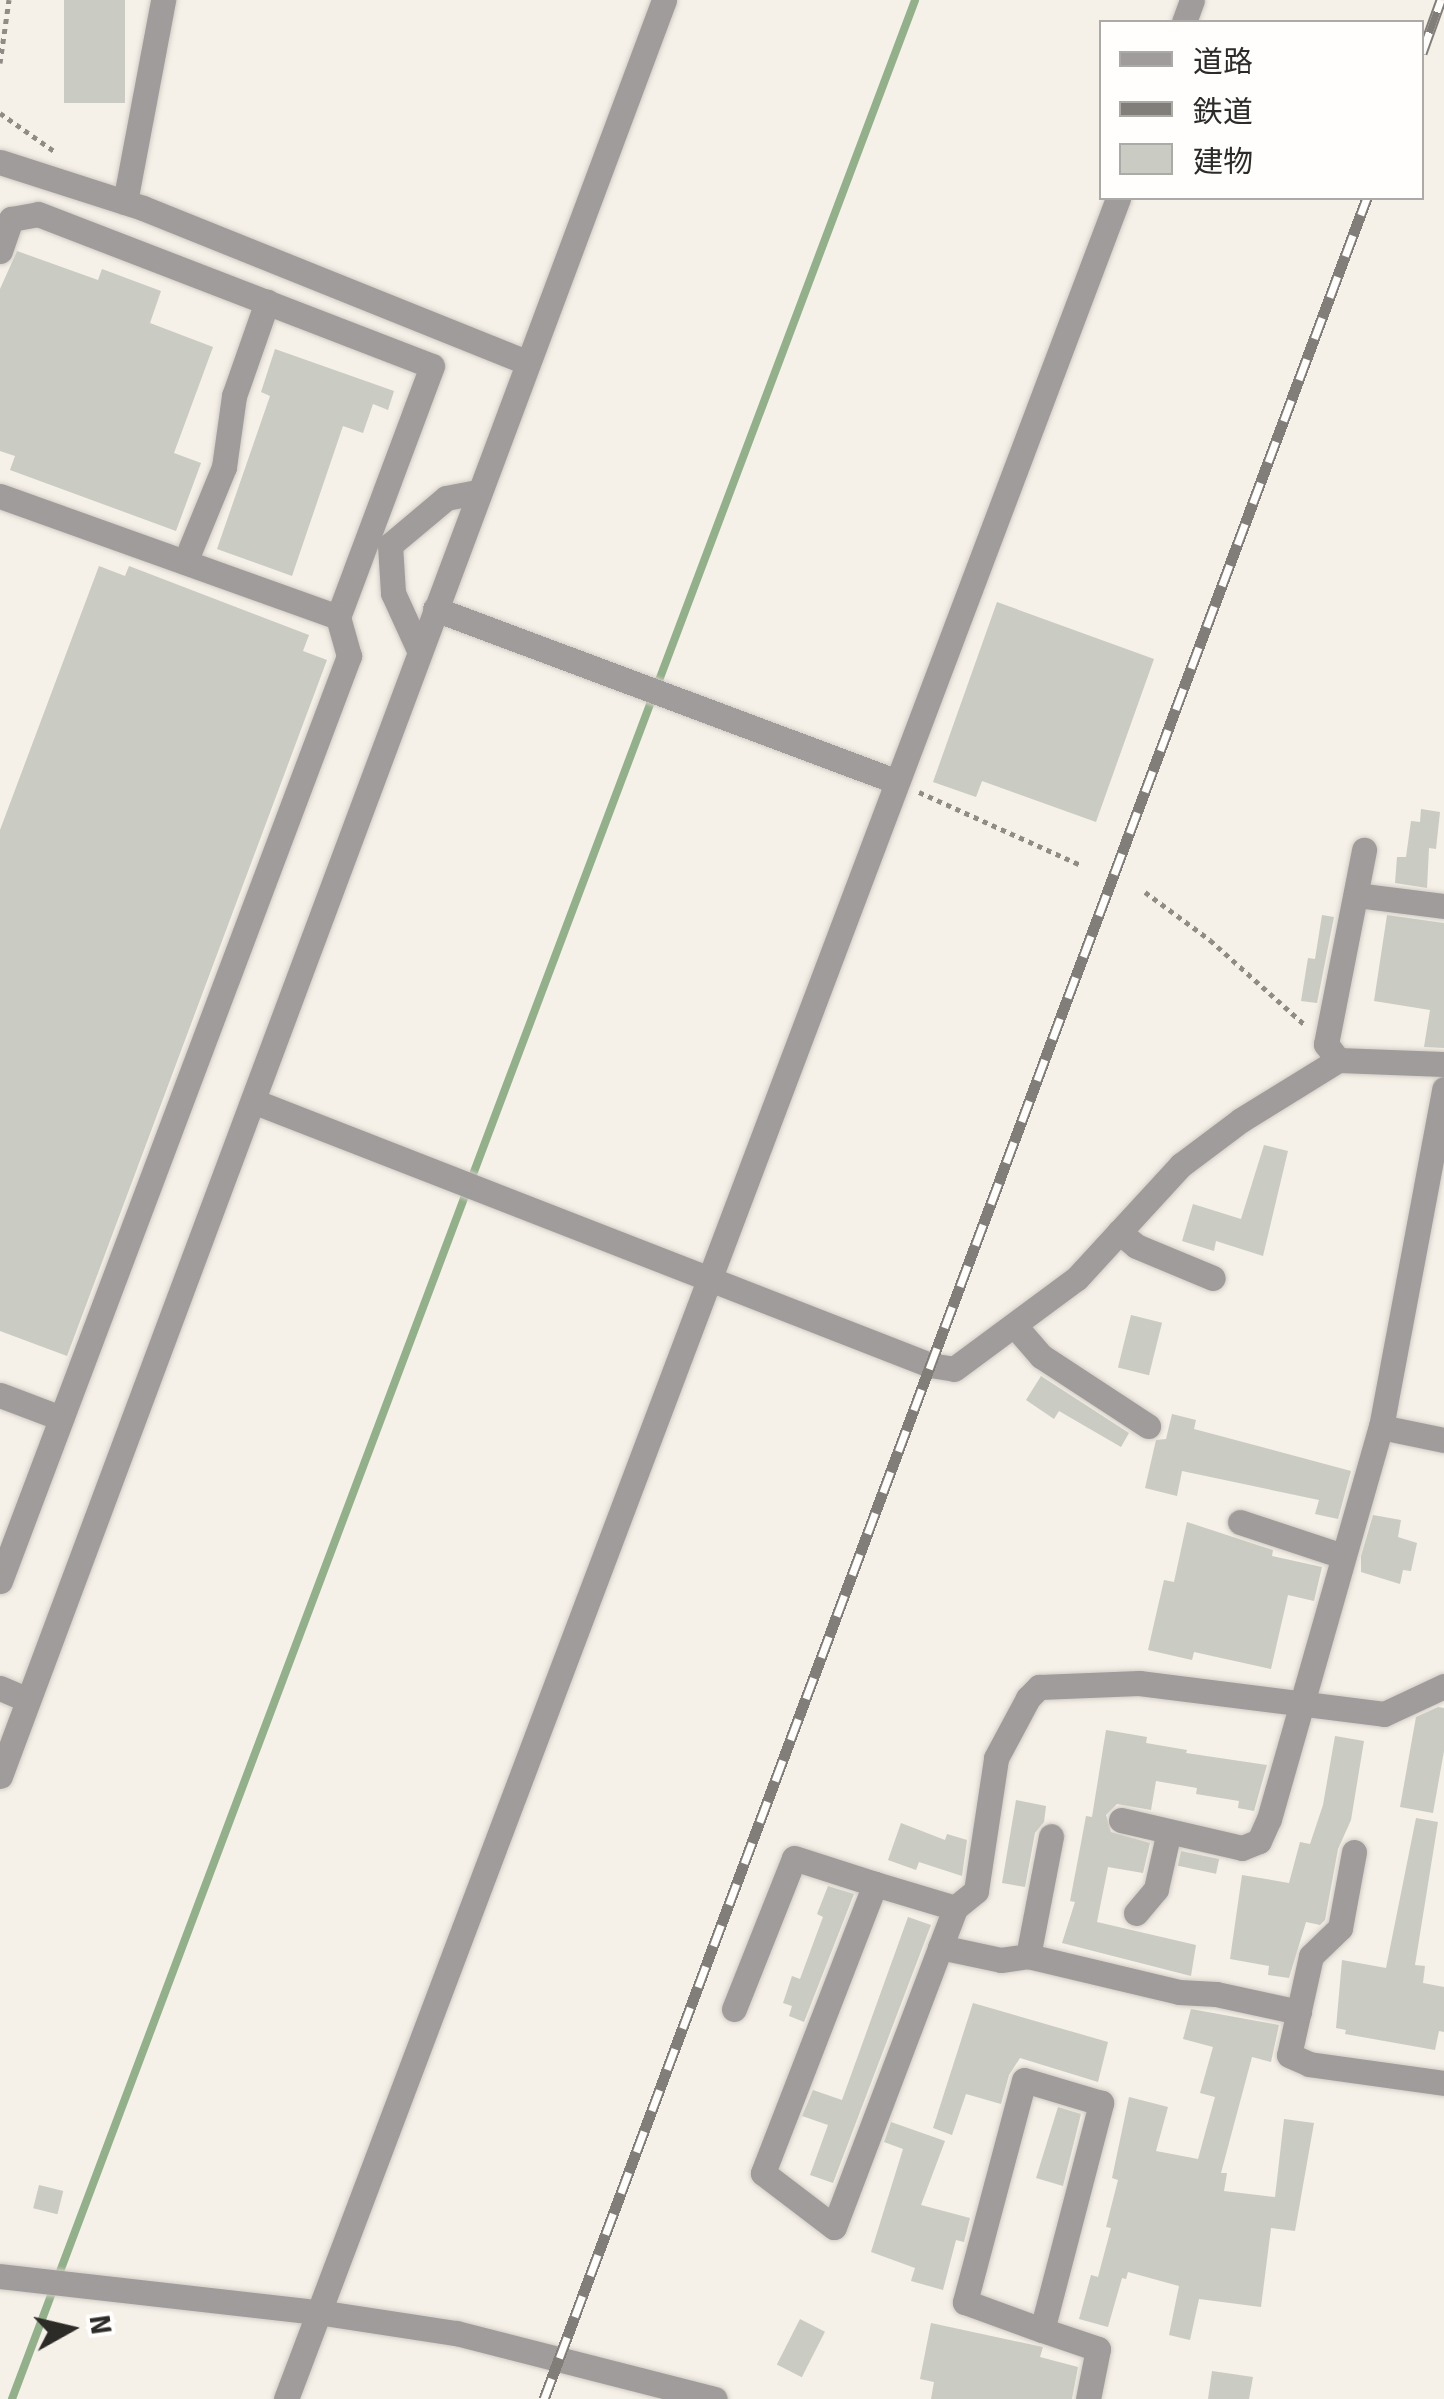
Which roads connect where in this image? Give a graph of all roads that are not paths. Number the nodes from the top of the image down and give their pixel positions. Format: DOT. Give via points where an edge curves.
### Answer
graph roads {
  1 [pos="163,0"];
  2 [pos="664,0"];
  3 [pos="0,162"];
  4 [pos="1117,200"];
  5 [pos="124,202"];
  6 [pos="0,250"];
  7 [pos="268,302"];
  8 [pos="527,362"];
  9 [pos="478,492"];
  10 [pos="0,496"];
  11 [pos="378,540"];
  12 [pos="185,562"];
  13 [pos="435,610"];
  14 [pos="338,617"];
  15 [pos="419,650"];
  16 [pos="897,782"];
  17 [pos="1364,850"];
  18 [pos="1356,896"];
  19 [pos="1444,906"];
  20 [pos="1332,1052"];
  21 [pos="1444,1064"];
  22 [pos="1444,1089"];
  23 [pos="253,1101"];
  24 [pos="1435,1187"];
  25 [pos="1119,1232"];
  26 [pos="1212,1278"];
  27 [pos="711,1279"];
  28 [pos="1015,1326"];
  29 [pos="0,1395"];
  30 [pos="61,1418"];
  31 [pos="1148,1426"];
  32 [pos="1380,1427"];
  33 [pos="1444,1440"];
  34 [pos="1240,1522"];
  35 [pos="1343,1556"];
  36 [pos="0,1581"];
  37 [pos="1444,1686"];
  38 [pos="0,1688"];
  39 [pos="28,1700"];
  40 [pos="1300,1704"];
  41 [pos="2,1766"];
  42 [pos="1121,1820"];
  43 [pos="1169,1831"];
  44 [pos="1051,1836"];
  45 [pos="1354,1852"];
  46 [pos="875,1884"];
  47 [pos="956,1908"];
  48 [pos="1136,1913"];
  49 [pos="940,1947"];
  50 [pos="1028,1956"];
  51 [pos="734,2009"];
  52 [pos="1299,2012"];
  53 [pos="1444,2084"];
  54 [pos="0,2276"];
  55 [pos="318,2312"];
  56 [pos="1042,2330"];
  57 [pos="286,2399"];
  58 [pos="715,2399"];
  59 [pos="1088,2399"];
  1 -- 5 [label="street"];
  2 -- 8 [label="street"];
  3 -- 5 [label="street"];
  4 -- 16 [label="street"];
  5 -- 8 [label="street"];
  6 -- 7 [label="street" via="11,219 38,214"];
  7 -- 11 [label="street" via="432,366"];
  7 -- 12 [label="street" via="234,396 224,467"];
  8 -- 9 [label="street"];
  9 -- 11 [label="street" via="446,498"];
  9 -- 13 [label="street"];
  10 -- 12 [label="street"];
  11 -- 14 [label="street"];
  11 -- 15 [label="street" via="392,593"];
  12 -- 14 [label="street"];
  13 -- 15 [label="street"];
  13 -- 16 [label="street"];
  14 -- 30 [label="street" via="349,656"];
  15 -- 23 [label="street"];
  16 -- 27 [label="street"];
  17 -- 18 [label="street"];
  18 -- 19 [label="street"];
  18 -- 20 [label="street"];
  20 -- 21 [label="street"];
  20 -- 25 [label="street" via="1181,1165"];
  22 -- 24 [label="street"];
  23 -- 27 [label="street"];
  23 -- 39 [label="street"];
  24 -- 32 [label="street"];
  25 -- 26 [label="street" via="1136,1246"];
  25 -- 28 [label="street" via="1077,1278"];
  27 -- 28 [label="street" via="944,1369 954,1369"];
  27 -- 55 [label="street"];
  28 -- 31 [label="street" via="1041,1356"];
  29 -- 30 [label="street"];
  30 -- 36 [label="street"];
  32 -- 33 [label="street"];
  32 -- 35 [label="street"];
  34 -- 35 [label="street"];
  35 -- 40 [label="street"];
  37 -- 40 [label="street" via="1384,1714"];
  38 -- 39 [label="street"];
  39 -- 41 [label="street"];
  40 -- 43 [label="street" via="1270,1819 1258,1841 1242,1848"];
  40 -- 47 [label="street" via="1139,1682 1039,1687 996,1758 976,1891"];
  42 -- 43 [label="street"];
  43 -- 48 [label="street" via="1156,1889"];
  44 -- 50 [label="street"];
  45 -- 52 [label="street" via="1340,1928 1311,1956"];
  46 -- 47 [label="street"];
  46 -- 49 [label="street" via="764,2173 834,2227"];
  46 -- 51 [label="street" via="794,1858"];
  47 -- 49 [label="street"];
  49 -- 50 [label="street" via="1000,1960"];
  50 -- 52 [label="street"];
  52 -- 53 [label="street" via="1290,2055 1309,2064"];
  54 -- 55 [label="street"];
  55 -- 57 [label="street"];
  55 -- 58 [label="street" via="456,2333"];
  56 -- 56 [label="street" via="965,2302 1024,2080 1100,2103"];
  56 -- 59 [label="street" via="1098,2350"];
}
